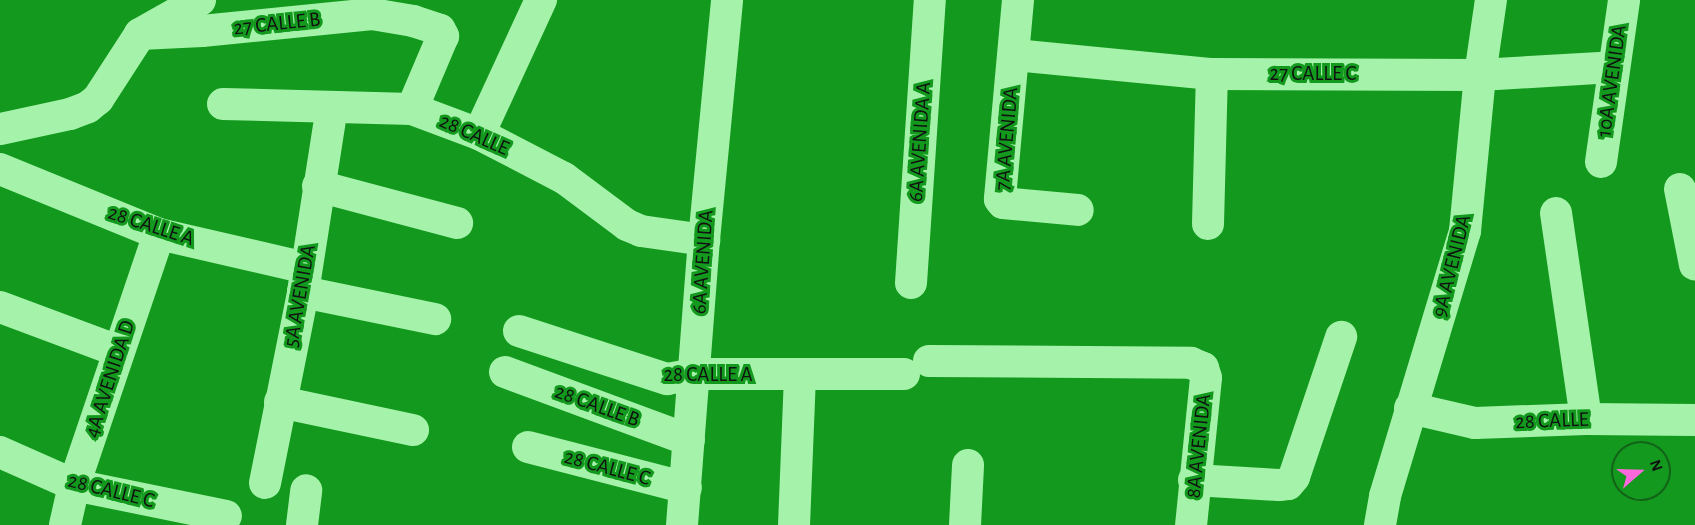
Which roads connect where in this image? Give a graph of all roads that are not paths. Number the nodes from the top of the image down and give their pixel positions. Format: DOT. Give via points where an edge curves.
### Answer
graph roads {
  1 [pos="201,0"];
  2 [pos="541,0"];
  3 [pos="727,0"];
  4 [pos="930,0"];
  5 [pos="1018,0"];
  6 [pos="1491,0"];
  7 [pos="1624,0"];
  8 [pos="289,12"];
  9 [pos="140,34"];
  10 [pos="1014,55"];
  11 [pos="1613,67"];
  12 [pos="1212,74"];
  13 [pos="1480,75"];
  14 [pos="223,104"];
  15 [pos="332,107"];
  16 [pos="412,109"];
  17 [pos="0,129"];
  18 [pos="479,134"];
  19 [pos="1601,162"];
  20 [pos="0,169"];
  21 [pos="318,186"];
  22 [pos="1680,189"];
  23 [pos="1078,210"];
  24 [pos="1556,213"];
  25 [pos="458,223"];
  26 [pos="1208,224"];
  27 [pos="159,234"];
  28 [pos="704,240"];
  29 [pos="1695,265"];
  30 [pos="304,280"];
  31 [pos="911,283"];
  32 [pos="0,307"];
  33 [pos="435,319"];
  34 [pos="519,331"];
  35 [pos="1341,337"];
  36 [pos="118,351"];
  37 [pos="1203,368"];
  38 [pos="505,372"];
  39 [pos="694,375"];
  40 [pos="800,376"];
  41 [pos="280,402"];
  42 [pos="1410,408"];
  43 [pos="1586,419"];
  44 [pos="1695,420"];
  45 [pos="413,430"];
  46 [pos="689,440"];
  47 [pos="528,447"];
  48 [pos="0,452"];
  49 [pos="968,465"];
  50 [pos="1194,480"];
  51 [pos="265,483"];
  52 [pos="74,485"];
  53 [pos="686,488"];
  54 [pos="306,489"];
  55 [pos="226,516"];
  56 [pos="64,525"];
  57 [pos="302,525"];
  58 [pos="682,525"];
  59 [pos="794,525"];
  60 [pos="965,525"];
  61 [pos="1191,525"];
  62 [pos="1380,525"];
  1 -- 9 [label="street"];
  2 -- 18 [label="street"];
  3 -- 28 [label="street, 6A AVENIDA"];
  4 -- 31 [label="street, 6A AVENIDA A"];
  5 -- 10 [label="street, 7A AVENIDA"];
  6 -- 13 [label="street, 9A AVENIDA"];
  7 -- 11 [label="street, 10A AVENIDA"];
  8 -- 9 [label="street, 27 CALLE B"];
  8 -- 16 [label="street, 27 CALLE B" via="384,15 440,30 443,36"];
  9 -- 17 [label="street" via="104,91 88,107"];
  10 -- 12 [label="street, 27 CALLE C"];
  10 -- 23 [label="street, 7A AVENIDA" via="1000,199 1003,203"];
  11 -- 13 [label="street, 27 CALLE C"];
  11 -- 19 [label="street, 10A AVENIDA"];
  12 -- 13 [label="street, 27 CALLE C"];
  12 -- 26 [label="street"];
  13 -- 42 [label="street, 9A AVENIDA" via="1465,231"];
  14 -- 15 [label="street, 28 CALLE"];
  15 -- 16 [label="street, 28 CALLE"];
  15 -- 21 [label="street, 5A AVENIDA"];
  16 -- 18 [label="street, 28 CALLE"];
  18 -- 28 [label="street, 28 CALLE" via="564,178 627,225 641,231"];
  20 -- 27 [label="street, 28 CALLE A"];
  21 -- 25 [label="street"];
  21 -- 30 [label="street, 5A AVENIDA"];
  22 -- 29 [label="street"];
  24 -- 43 [label="street"];
  27 -- 30 [label="street, 28 CALLE A"];
  27 -- 36 [label="street, 4A AVENIDA D"];
  28 -- 39 [label="street, 6A AVENIDA"];
  30 -- 33 [label="street"];
  30 -- 41 [label="street, 5A AVENIDA"];
  32 -- 36 [label="street"];
  34 -- 39 [label="street, 28 CALLE A" via="667,380"];
  35 -- 50 [label="street" via="1294,477 1288,484"];
  36 -- 52 [label="street, 4A AVENIDA D"];
  37 -- 40 [label="street, 28 CALLE A" via="1191,363 917,367"];
  37 -- 50 [label="street, 8A AVENIDA" via="1206,378"];
  38 -- 46 [label="street, 28 CALLE B"];
  39 -- 40 [label="street, 28 CALLE A"];
  39 -- 46 [label="street, 6A AVENIDA"];
  40 -- 59 [label="street"];
  41 -- 45 [label="street"];
  41 -- 51 [label="street, 5A AVENIDA"];
  42 -- 43 [label="street, 28 CALLE" via="1475,423"];
  42 -- 62 [label="street, 9A AVENIDA"];
  43 -- 44 [label="street, 28 CALLE"];
  46 -- 53 [label="street, 6A AVENIDA"];
  47 -- 53 [label="street, 28 CALLE C"];
  48 -- 52 [label="street, 28 CALLE C"];
  49 -- 60 [label="street"];
  50 -- 61 [label="street, 8A AVENIDA"];
  52 -- 55 [label="street, 28 CALLE C"];
  52 -- 56 [label="street, 4A AVENIDA D"];
  53 -- 58 [label="street, 6A AVENIDA"];
  54 -- 57 [label="street"];
}
